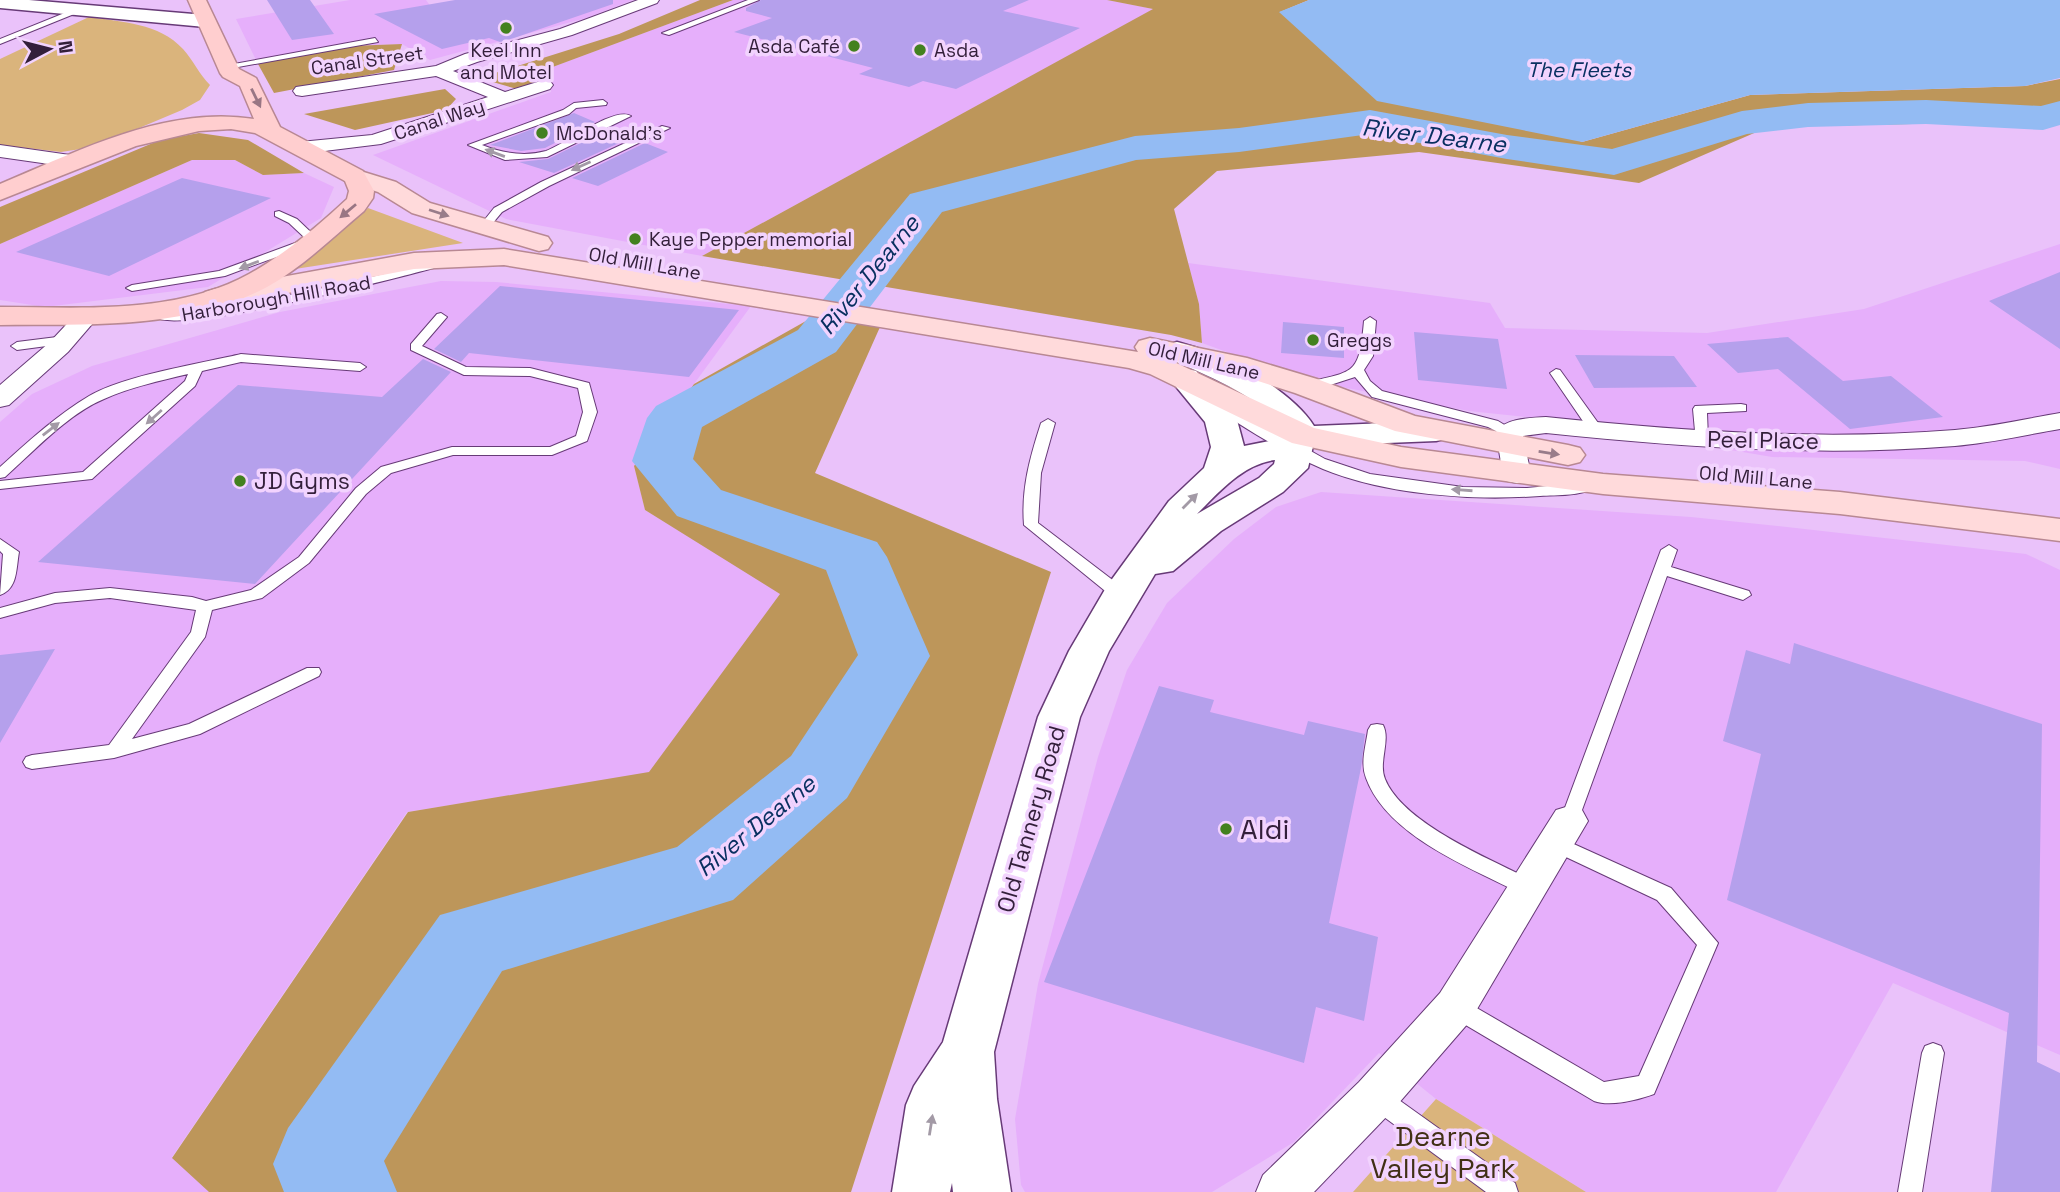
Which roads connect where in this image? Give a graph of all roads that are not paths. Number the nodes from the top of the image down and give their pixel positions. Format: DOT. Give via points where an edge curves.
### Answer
graph roads {
  1 [pos="197,0"];
  2 [pos="652,0"];
  3 [pos="755,0"];
  4 [pos="0,3"];
  5 [pos="80,10"];
  6 [pos="205,21"];
  7 [pos="666,33"];
  8 [pos="375,40"];
  9 [pos="0,42"];
  10 [pos="228,69"];
  11 [pos="438,71"];
  12 [pos="544,85"];
  13 [pos="302,91"];
  14 [pos="503,97"];
  15 [pos="603,103"];
  16 [pos="626,116"];
  17 [pos="666,128"];
  18 [pos="271,132"];
  19 [pos="134,138"];
  20 [pos="374,141"];
  21 [pos="300,148"];
  22 [pos="0,151"];
  23 [pos="77,162"];
  24 [pos="348,173"];
  25 [pos="0,193"];
  26 [pos="279,214"];
  27 [pos="483,228"];
  28 [pos="313,240"];
  29 [pos="477,256"];
  30 [pos="132,288"];
  31 [pos="212,298"];
  32 [pos="831,301"];
  33 [pos="0,316"];
  34 [pos="87,316"];
  35 [pos="441,317"];
  36 [pos="1370,321"];
  37 [pos="8,338"];
  38 [pos="65,340"];
  39 [pos="1181,365"];
  40 [pos="198,367"];
  41 [pos="360,367"];
  42 [pos="1357,369"];
  43 [pos="1556,373"];
  44 [pos="1306,386"];
  45 [pos="0,399"];
  46 [pos="1741,408"];
  47 [pos="2060,421"];
  48 [pos="1048,424"];
  49 [pos="1596,430"];
  50 [pos="1436,431"];
  51 [pos="1701,439"];
  52 [pos="1299,442"];
  53 [pos="1512,451"];
  54 [pos="1220,472"];
  55 [pos="0,474"];
  56 [pos="1603,484"];
  57 [pos="0,485"];
  58 [pos="2059,524"];
  59 [pos="0,544"];
  60 [pos="1669,550"];
  61 [pos="1662,569"];
  62 [pos="0,590"];
  63 [pos="1743,595"];
  64 [pos="1121,596"];
  65 [pos="205,607"];
  66 [pos="0,613"];
  67 [pos="313,672"];
  68 [pos="1377,730"];
  69 [pos="114,751"];
  70 [pos="32,762"];
  71 [pos="1562,833"];
  72 [pos="1529,888"];
  73 [pos="1455,1007"];
  74 [pos="967,1052"];
  75 [pos="1933,1053"];
  76 [pos="1375,1097"];
  77 [pos="921,1192"];
  78 [pos="982,1192"];
  79 [pos="1280,1192"];
  80 [pos="1506,1192"];
  81 [pos="1910,1192"];
  1 -- 6 [label="highway"];
  2 -- 11 [label="street, Canal Street"];
  3 -- 7 [label="lane"];
  4 -- 5 [label="street"];
  5 -- 6 [label="street"];
  5 -- 9 [label="lane"];
  6 -- 10 [label="highway"];
  8 -- 10 [label="lane"];
  10 -- 18 [label="highway, one-way" via="249,82"];
  10 -- 19 [label="highway" via="210,98"];
  11 -- 13 [label="street, Canal Street"];
  11 -- 14 [label="street, Canal Street"];
  12 -- 14 [label="street, Canal Way"];
  14 -- 20 [label="street, Canal Way"];
  16 -- 15 [label="lane, one-way" via="522,157 505,157 473,144 573,106"];
  17 -- 27 [label="lane, one-way" via="535,189 498,210"];
  18 -- 19 [label="highway" via="246,124 219,123"];
  18 -- 21 [label="highway"];
  19 -- 23 [label="highway"];
  20 -- 21 [label="street, Canal Way"];
  20 -- 24 [label="street, Canal Way"];
  21 -- 24 [label="highway"];
  22 -- 23 [label="street"];
  23 -- 25 [label="highway"];
  24 -- 27 [label="main road, Old Mill Lane, one-way" via="387,187 421,208"];
  24 -- 28 [label="highway, one-way" via="362,189 360,201"];
  26 -- 28 [label="lane"];
  27 -- 32 [label="main road, Old Mill Lane" via="594,255"];
  28 -- 30 [label="lane, one-way" via="221,274"];
  28 -- 31 [label="highway" via="257,280"];
  29 -- 31 [label="main road, Harborough Hill Road" via="414,261"];
  29 -- 32 [label="main road, Old Mill Lane"];
  29 -- 34 [label="lane, Harborough Hill Road" via="201,314"];
  31 -- 34 [label="highway"];
  32 -- 39 [label="main road, Old Mill Lane" via="1161,367"];
  33 -- 34 [label="highway"];
  34 -- 37 [label="highway, Harborough Hill Road" via="29,328"];
  34 -- 38 [label="street"];
  35 -- 65 [label="lane" via="415,347 464,372 530,372 584,386 590,412 582,438 552,451 452,452 386,470 362,491 304,560 256,594"];
  36 -- 42 [label="lane" via="1366,359"];
  37 -- 38 [label="lane, Harborough Hill Road"];
  38 -- 45 [label="street"];
  39 -- 44 [label="main road, Old Mill Lane" via="1236,364"];
  39 -- 52 [label="street" via="1277,402 1296,420"];
  39 -- 54 [label="street" via="1221,420 1228,447"];
  40 -- 41 [label="lane" via="241,358"];
  55 -- 40 [label="lane, one-way" via="54,426 96,397"];
  40 -- 57 [label="lane, one-way" via="190,383 87,476"];
  42 -- 44 [label="lane"];
  42 -- 53 [label="lane" via="1377,394 1493,424"];
  43 -- 49 [label="lane"];
  44 -- 50 [label="main road, Old Mill Lane" via="1379,415"];
  46 -- 51 [label="lane" via="1700,409"];
  47 -- 51 [label="street, Peel Place" via="1957,438 1860,442"];
  48 -- 64 [label="lane" via="1028,499 1031,525"];
  49 -- 51 [label="street, Peel Place"];
  49 -- 53 [label="street, Peel Place" via="1524,426"];
  50 -- 52 [label="street, Old Tannery Road"];
  50 -- 53 [label="main road, Old Mill Lane"];
  52 -- 53 [label="main road, Old Mill Lane" via="1401,457"];
  52 -- 54 [label="street, Old Tannery Road" via="1258,452"];
  56 -- 52 [label="lane, one-way" via="1525,494 1428,488 1335,469"];
  52 -- 64 [label="street, Old Tannery Road" via="1291,468 1209,523"];
  53 -- 56 [label="main road, Old Mill Lane"];
  53 -- 58 [label="main road, Old Mill Lane, one-way"];
  64 -- 54 [label="street, Old Tannery Road, one-way" via="1182,509"];
  56 -- 58 [label="main road, Old Mill Lane"];
  59 -- 62 [label="lane" via="11,552 6,583"];
  60 -- 61 [label="lane"];
  61 -- 63 [label="lane"];
  61 -- 71 [label="lane"];
  64 -- 74 [label="street, Old Tannery Road" via="1059,717"];
  65 -- 66 [label="lane" via="110,593 55,598"];
  65 -- 69 [label="lane" via="199,633"];
  67 -- 69 [label="lane" via="194,729"];
  68 -- 72 [label="lane" via="1374,777 1386,800 1412,824"];
  69 -- 70 [label="lane"];
  71 -- 72 [label="street"];
  71 -- 73 [label="lane" via="1664,894 1708,943 1646,1086 1602,1093"];
  72 -- 73 [label="street"];
  73 -- 76 [label="street"];
  77 -- 74 [label="street, Old Tannery Road, one-way" via="934,1105"];
  74 -- 78 [label="street, Old Tannery Road" via="968,1099"];
  75 -- 81 [label="lane"];
  76 -- 79 [label="street"];
  76 -- 80 [label="lane"];
}
